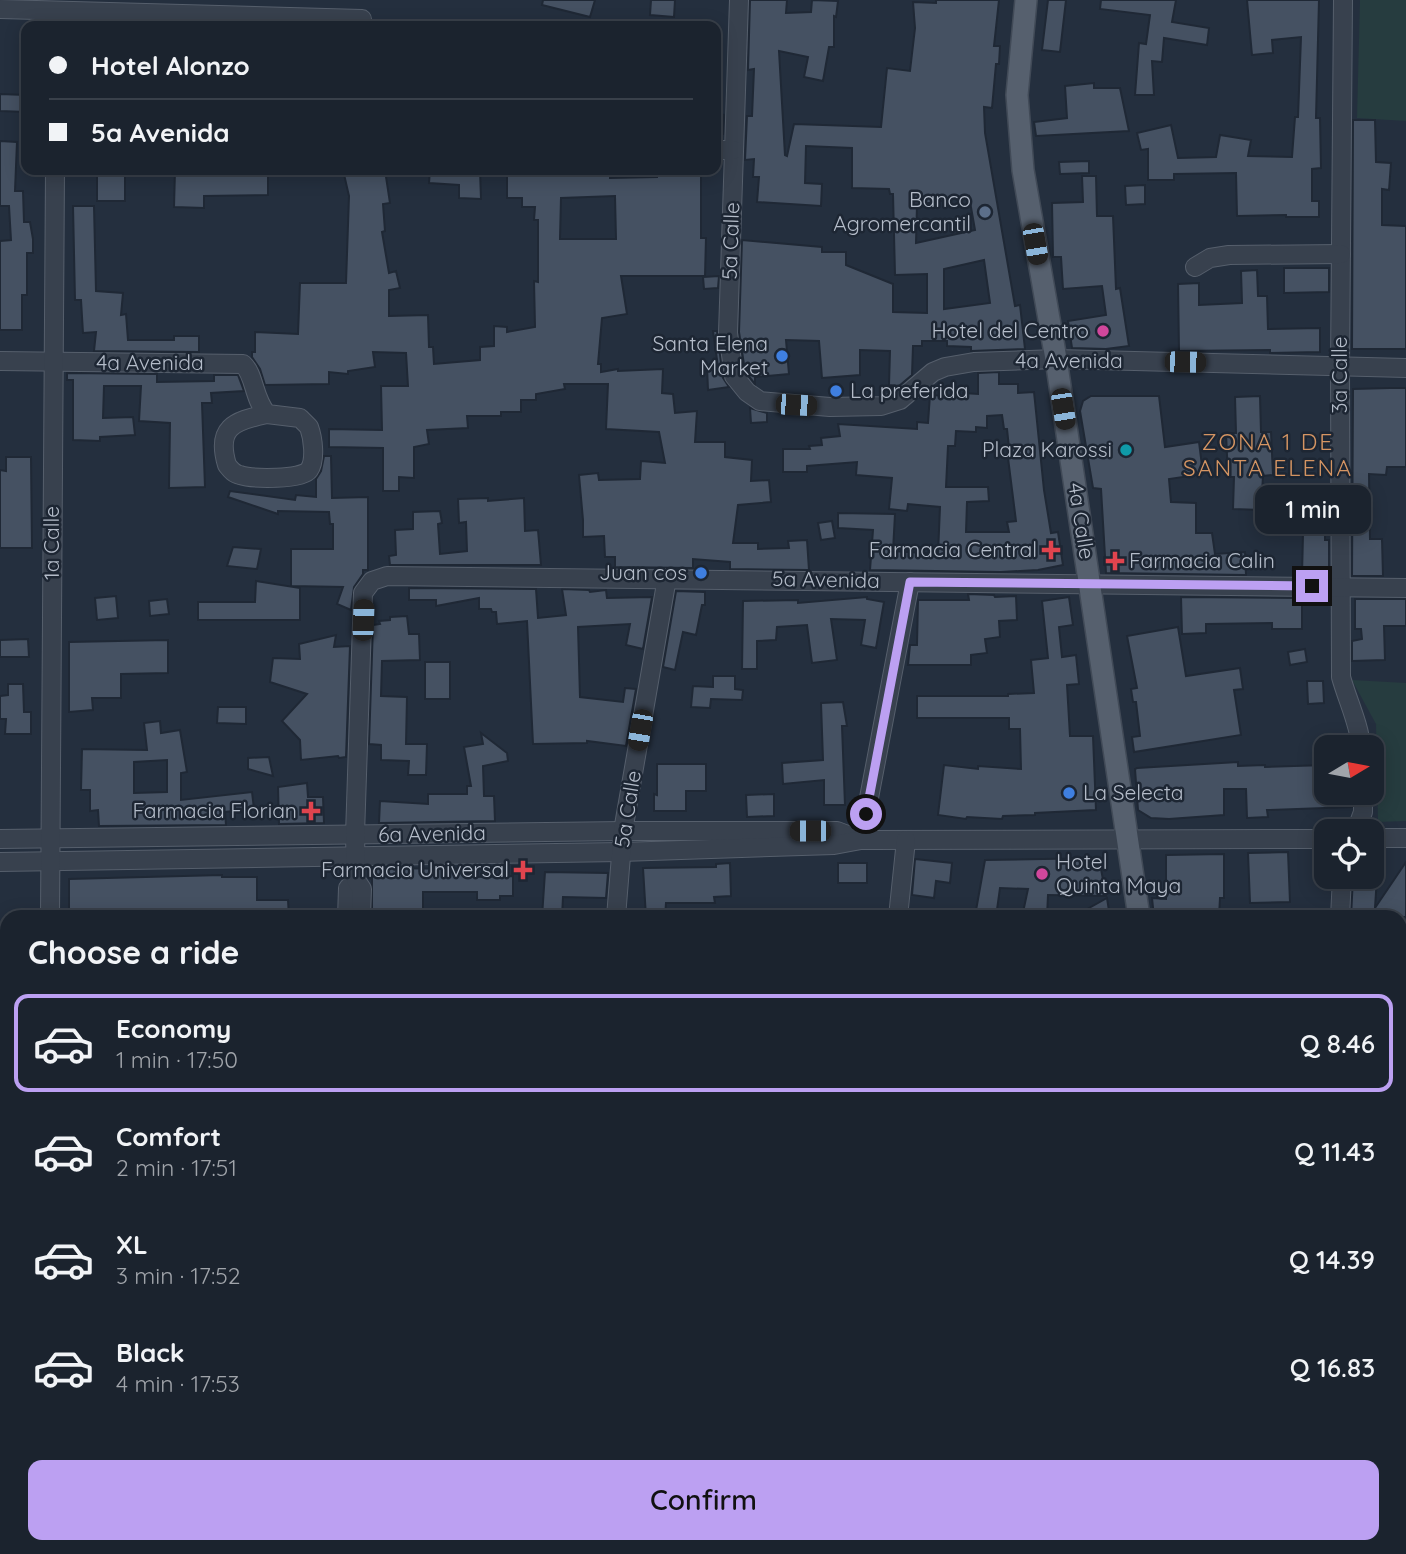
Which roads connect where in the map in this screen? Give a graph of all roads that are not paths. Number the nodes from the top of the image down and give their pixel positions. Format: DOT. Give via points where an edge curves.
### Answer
graph roads {
  1 [pos="362,0"];
  2 [pos="738,0"];
  3 [pos="1026,0"];
  4 [pos="1343,0"];
  5 [pos="0,9"];
  6 [pos="57,12"];
  7 [pos="332,21"];
  8 [pos="362,21"];
  9 [pos="725,150"];
  10 [pos="55,175"];
  11 [pos="1341,254"];
  12 [pos="1195,267"];
  13 [pos="1056,359"];
  14 [pos="0,362"];
  15 [pos="52,363"];
  16 [pos="1340,366"];
  17 [pos="1406,368"];
  18 [pos="747,392"];
  19 [pos="267,414"];
  20 [pos="667,578"];
  21 [pos="910,582"];
  22 [pos="1090,583"];
  23 [pos="1340,587"];
  24 [pos="1406,588"];
  25 [pos="1361,735"];
  26 [pos="623,831"];
  27 [pos="355,835"];
  28 [pos="51,837"];
  29 [pos="1127,838"];
  30 [pos="1384,838"];
  31 [pos="1406,838"];
  32 [pos="0,839"];
  33 [pos="1314,839"];
  34 [pos="861,840"];
  35 [pos="905,840"];
  36 [pos="621,852"];
  37 [pos="355,855"];
  38 [pos="51,860"];
  39 [pos="0,862"];
  40 [pos="356,880"];
  41 [pos="1341,889"];
  42 [pos="50,910"];
  43 [pos="347,910"];
  44 [pos="361,910"];
  45 [pos="617,910"];
  46 [pos="899,910"];
  47 [pos="1138,910"];
  48 [pos="1340,910"];
  1 -- 8 [label="street"];
  2 -- 9 [label="street, 5a Calle"];
  3 -- 13 [label="main road, 4a Calle" via="1017,95 1023,170"];
  4 -- 11 [label="street, 3a Calle"];
  5 -- 6 [label="street"];
  6 -- 7 [label="street"];
  9 -- 18 [label="street, 5a Calle" via="728,333 734,376"];
  10 -- 15 [label="street, 1a Calle"];
  11 -- 12 [label="street" via="1229,255"];
  11 -- 16 [label="street, 3a Calle"];
  13 -- 16 [label="street, 4a Avenida"];
  13 -- 18 [label="street, 4a Avenida" via="945,367 900,400 881,406 796,405 760,401"];
  13 -- 22 [label="main road, 4a Calle"];
  14 -- 15 [label="street, 4a Avenida"];
  15 -- 19 [label="street, 4a Avenida" via="237,362 247,367"];
  15 -- 28 [label="street, 1a Calle"];
  16 -- 17 [label="street, 4a Avenida"];
  16 -- 23 [label="street, 3a Calle"];
  19 -- 19 [label="street" via="300,418 309,427 312,455 307,473 293,478 242,476 227,465 226,430"];
  20 -- 21 [label="street, 5a Avenida"];
  20 -- 26 [label="street, 5a Calle"];
  20 -- 27 [label="street, 5a Avenida" via="387,576 372,581 363,593"];
  21 -- 22 [label="street, 5a Avenida"];
  21 -- 34 [label="street"];
  22 -- 23 [label="street, 5a Avenida"];
  22 -- 29 [label="main road, 4a Calle"];
  23 -- 24 [label="street, 5a Avenida"];
  23 -- 25 [label="street, 3a Calle" via="1341,677"];
  26 -- 27 [label="street, 6a Avenida"];
  26 -- 34 [label="street, 6a Avenida" via="837,831"];
  26 -- 36 [label="street, 5a Calle"];
  27 -- 28 [label="street, 6a Avenida"];
  27 -- 37 [label="street"];
  28 -- 32 [label="street, 6a Avenida"];
  28 -- 38 [label="street, 1a Calle"];
  29 -- 33 [label="street, 6a Avenida"];
  29 -- 35 [label="street, 6a Avenida"];
  29 -- 47 [label="main road, 4a Calle"];
  30 -- 31 [label="street"];
  34 -- 35 [label="street, 6a Avenida"];
  34 -- 36 [label="street, 6a Avenida" via="834,845"];
  35 -- 46 [label="street"];
  36 -- 37 [label="street, 6a Avenida"];
  36 -- 45 [label="street, 5a Calle"];
  37 -- 38 [label="street, 6a Avenida"];
  37 -- 40 [label="street"];
  38 -- 39 [label="street, 6a Avenida"];
  38 -- 42 [label="street, 1a Calle"];
  40 -- 43 [label="street" via="348,888"];
  40 -- 44 [label="street" via="362,889"];
  41 -- 48 [label="street"];
}
